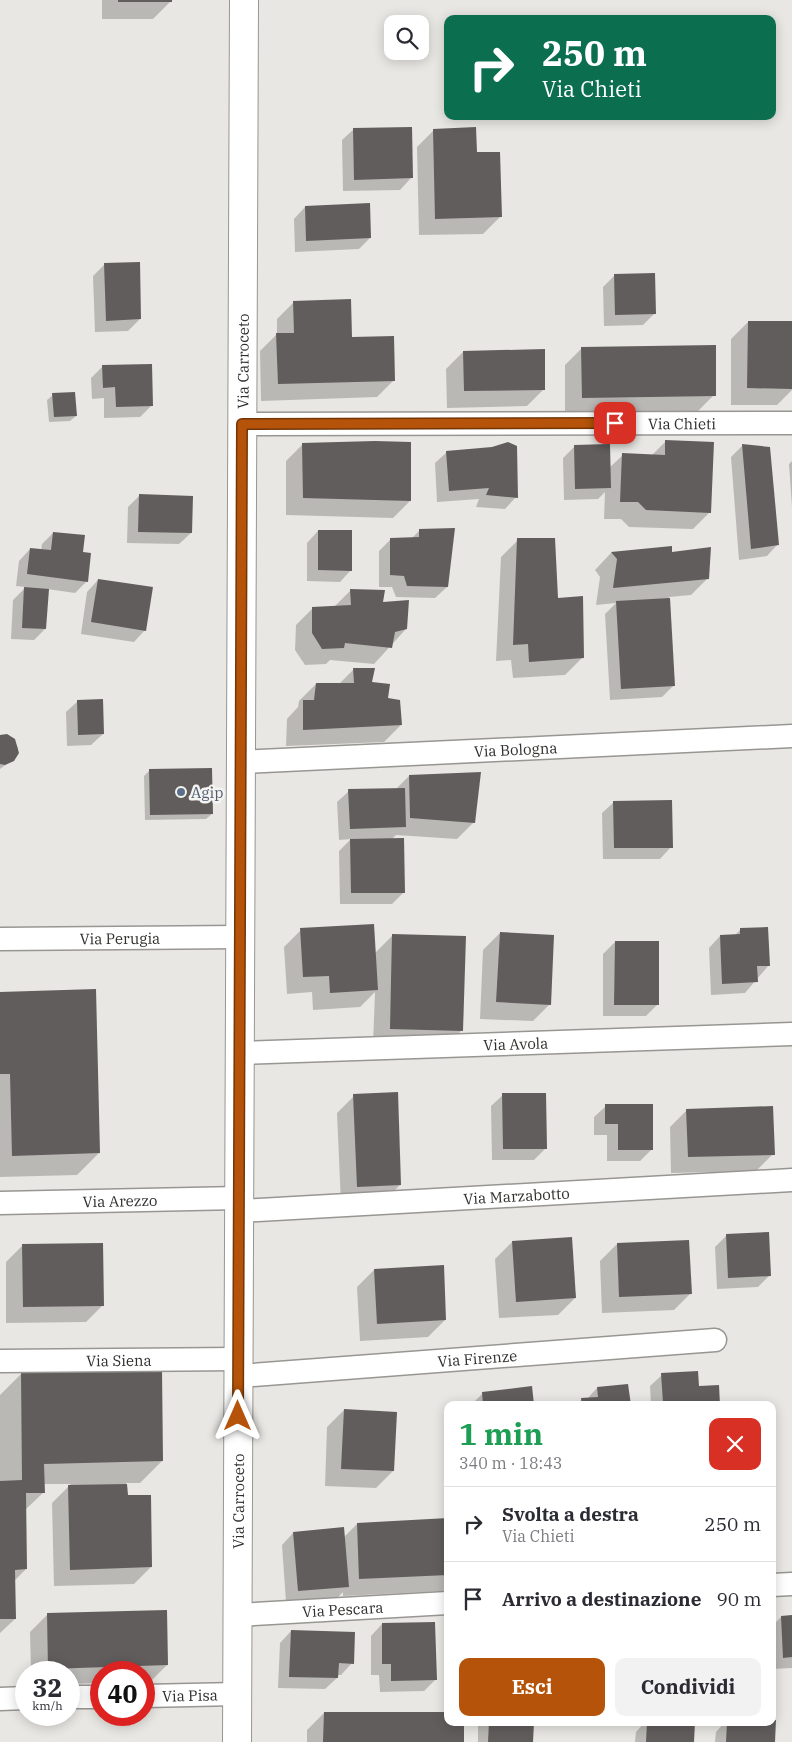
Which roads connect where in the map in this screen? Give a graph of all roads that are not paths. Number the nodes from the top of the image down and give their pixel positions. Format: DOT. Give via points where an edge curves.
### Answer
graph roads {
  1 [pos="244,0"];
  2 [pos="792,423"];
  3 [pos="242,424"];
  4 [pos="792,736"];
  5 [pos="240,762"];
  6 [pos="240,937"];
  7 [pos="0,939"];
  8 [pos="792,1034"];
  9 [pos="240,1053"];
  10 [pos="792,1180"];
  11 [pos="0,1203"];
  12 [pos="239,1204"];
  13 [pos="715,1340"];
  14 [pos="0,1361"];
  15 [pos="239,1367"];
  16 [pos="792,1584"];
  17 [pos="776,1585"];
  18 [pos="444,1603"];
  19 [pos="238,1615"];
  20 [pos="237,1694"];
  21 [pos="155,1696"];
  22 [pos="15,1698"];
  23 [pos="0,1699"];
  24 [pos="237,1742"];
  1 -- 3 [label="street, Via Carroceto"];
  2 -- 3 [label="street, Via Chieti"];
  3 -- 5 [label="street, Via Carroceto"];
  4 -- 5 [label="street, Via Bologna"];
  5 -- 6 [label="street, Via Carroceto"];
  6 -- 7 [label="street, Via Perugia"];
  6 -- 9 [label="street, Via Carroceto"];
  8 -- 9 [label="street, Via Avola"];
  9 -- 12 [label="street, Via Carroceto"];
  10 -- 12 [label="street, Via Marzabotto"];
  11 -- 12 [label="street, Via Arezzo"];
  12 -- 15 [label="street, Via Carroceto"];
  13 -- 15 [label="street, Via Firenze"];
  14 -- 15 [label="street, Via Siena"];
  15 -- 19 [label="street, Via Carroceto"];
  16 -- 17 [label="street"];
  18 -- 19 [label="street, Via Pescara"];
  19 -- 20 [label="street, Via Carroceto"];
  20 -- 21 [label="street, Via Pisa"];
  20 -- 24 [label="street, Via Carroceto"];
  22 -- 23 [label="street"];
}
